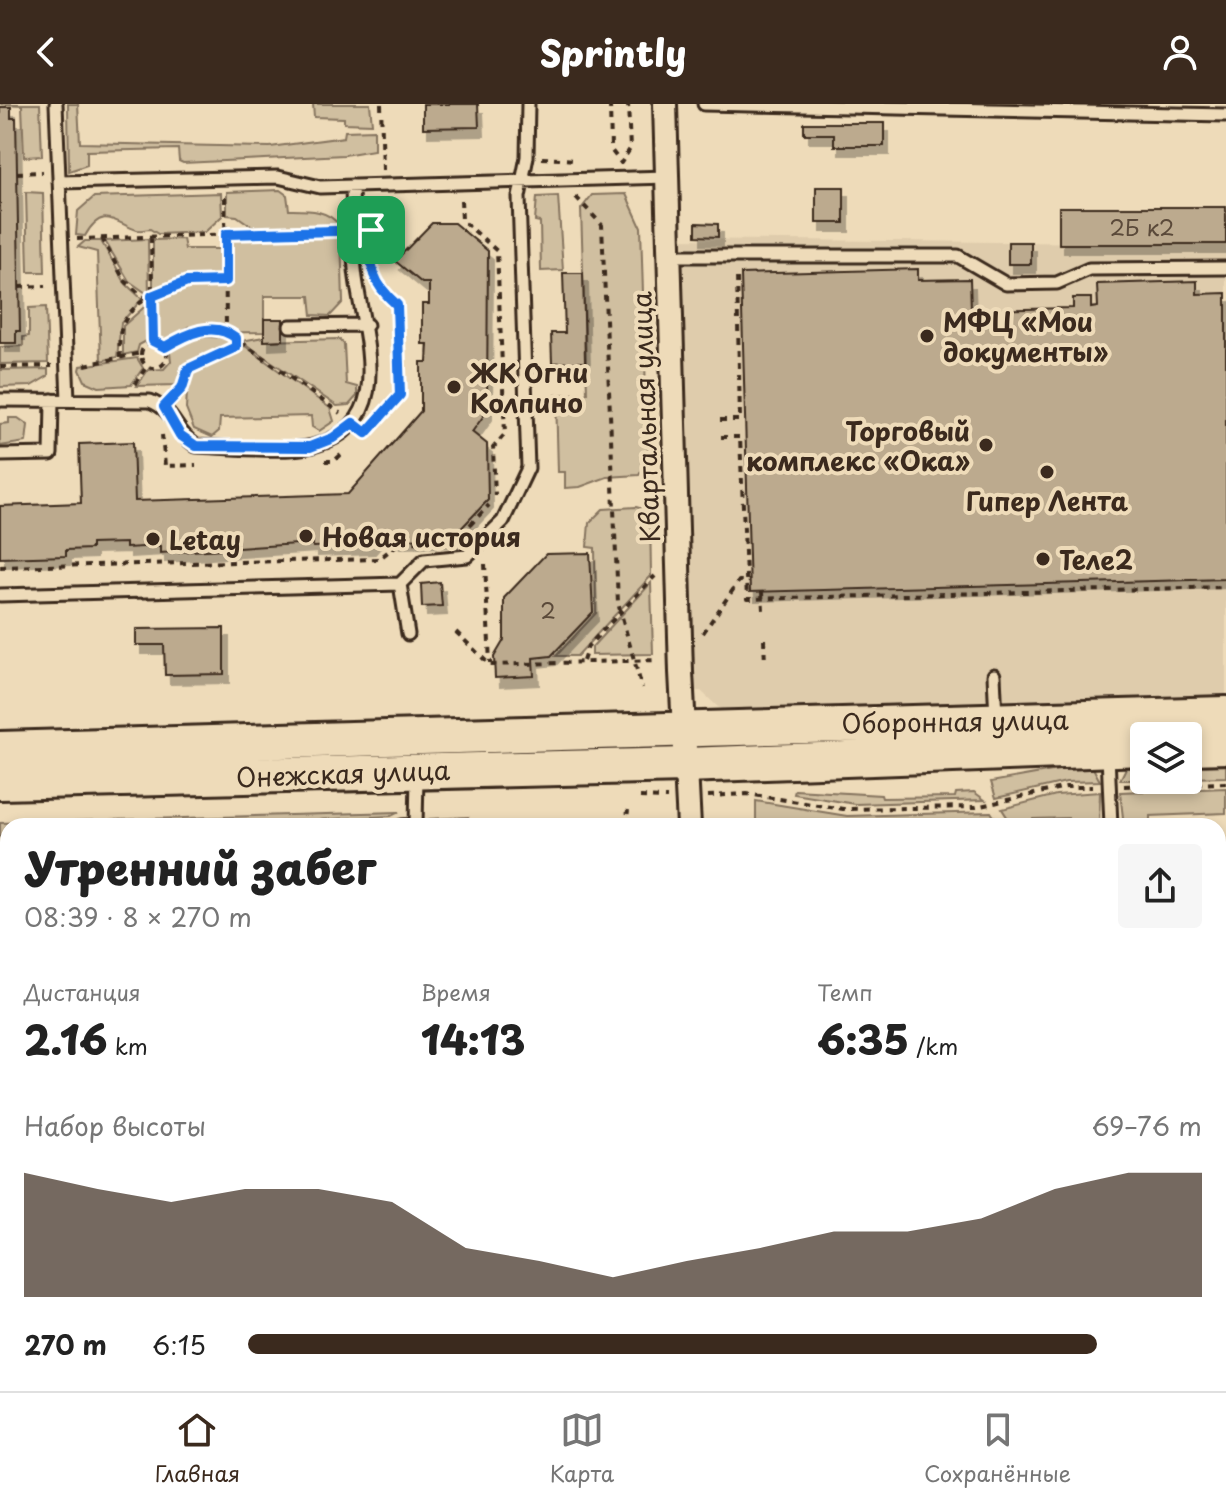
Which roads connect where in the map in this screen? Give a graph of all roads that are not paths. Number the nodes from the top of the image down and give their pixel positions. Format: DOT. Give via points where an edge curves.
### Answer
graph roads {
  1 [pos="56,104"];
  2 [pos="528,104"];
  3 [pos="665,104"];
  4 [pos="704,104"];
  5 [pos="1226,115"];
  6 [pos="668,177"];
  7 [pos="520,181"];
  8 [pos="59,182"];
  9 [pos="352,186"];
  10 [pos="668,256"];
  11 [pos="1226,268"];
  12 [pos="367,325"];
  13 [pos="290,326"];
  14 [pos="0,400"];
  15 [pos="52,400"];
  16 [pos="68,400"];
  17 [pos="0,455"];
  18 [pos="400,584"];
  19 [pos="0,595"];
  20 [pos="408,634"];
  21 [pos="994,675"];
  22 [pos="1226,714"];
  23 [pos="996,721"];
  24 [pos="684,729"];
  25 [pos="1226,746"];
  26 [pos="1202,747"];
  27 [pos="1130,748"];
  28 [pos="0,749"];
  29 [pos="1108,749"];
  30 [pos="685,765"];
  31 [pos="417,770"];
  32 [pos="0,782"];
  33 [pos="416,818"];
  34 [pos="688,818"];
  35 [pos="1111,818"];
  1 -- 8 [label="lane"];
  2 -- 7 [label="lane" via="527,157"];
  3 -- 6 [label="street, Квартальная улица"];
  4 -- 5 [label="lane"];
  6 -- 7 [label="lane"];
  6 -- 10 [label="street, Квартальная улица"];
  7 -- 9 [label="lane"];
  7 -- 18 [label="lane" via="528,468 503,521 467,556 424,560"];
  8 -- 9 [label="lane" via="278,177 320,187"];
  8 -- 16 [label="lane"];
  9 -- 12 [label="lane" via="356,278"];
  10 -- 11 [label="lane" via="958,256 1006,284 1057,283 1089,269"];
  10 -- 24 [label="street, Квартальная улица"];
  12 -- 13 [label="lane"];
  12 -- 16 [label="lane" via="369,390 353,423 310,447 196,446 180,435 164,407 134,399"];
  14 -- 15 [label="lane"];
  15 -- 16 [label="lane"];
  15 -- 17 [label="lane" via="51,454"];
  18 -- 19 [label="lane"];
  18 -- 20 [label="lane"];
  21 -- 23 [label="lane"];
  22 -- 23 [label="main road, Оборонная улица"];
  23 -- 24 [label="main road, Оборонная улица"];
  24 -- 28 [label="main road, Онежская улица"];
  24 -- 30 [label="street, Квартальная улица"];
  25 -- 26 [label="main road"];
  27 -- 29 [label="main road, Оборонная улица"];
  29 -- 30 [label="main road, Оборонная улица"];
  29 -- 35 [label="lane"];
  30 -- 31 [label="main road, Онежская улица"];
  30 -- 34 [label="street, Квартальная улица"];
  31 -- 32 [label="main road, Онежская улица"];
  31 -- 33 [label="lane"];
}
